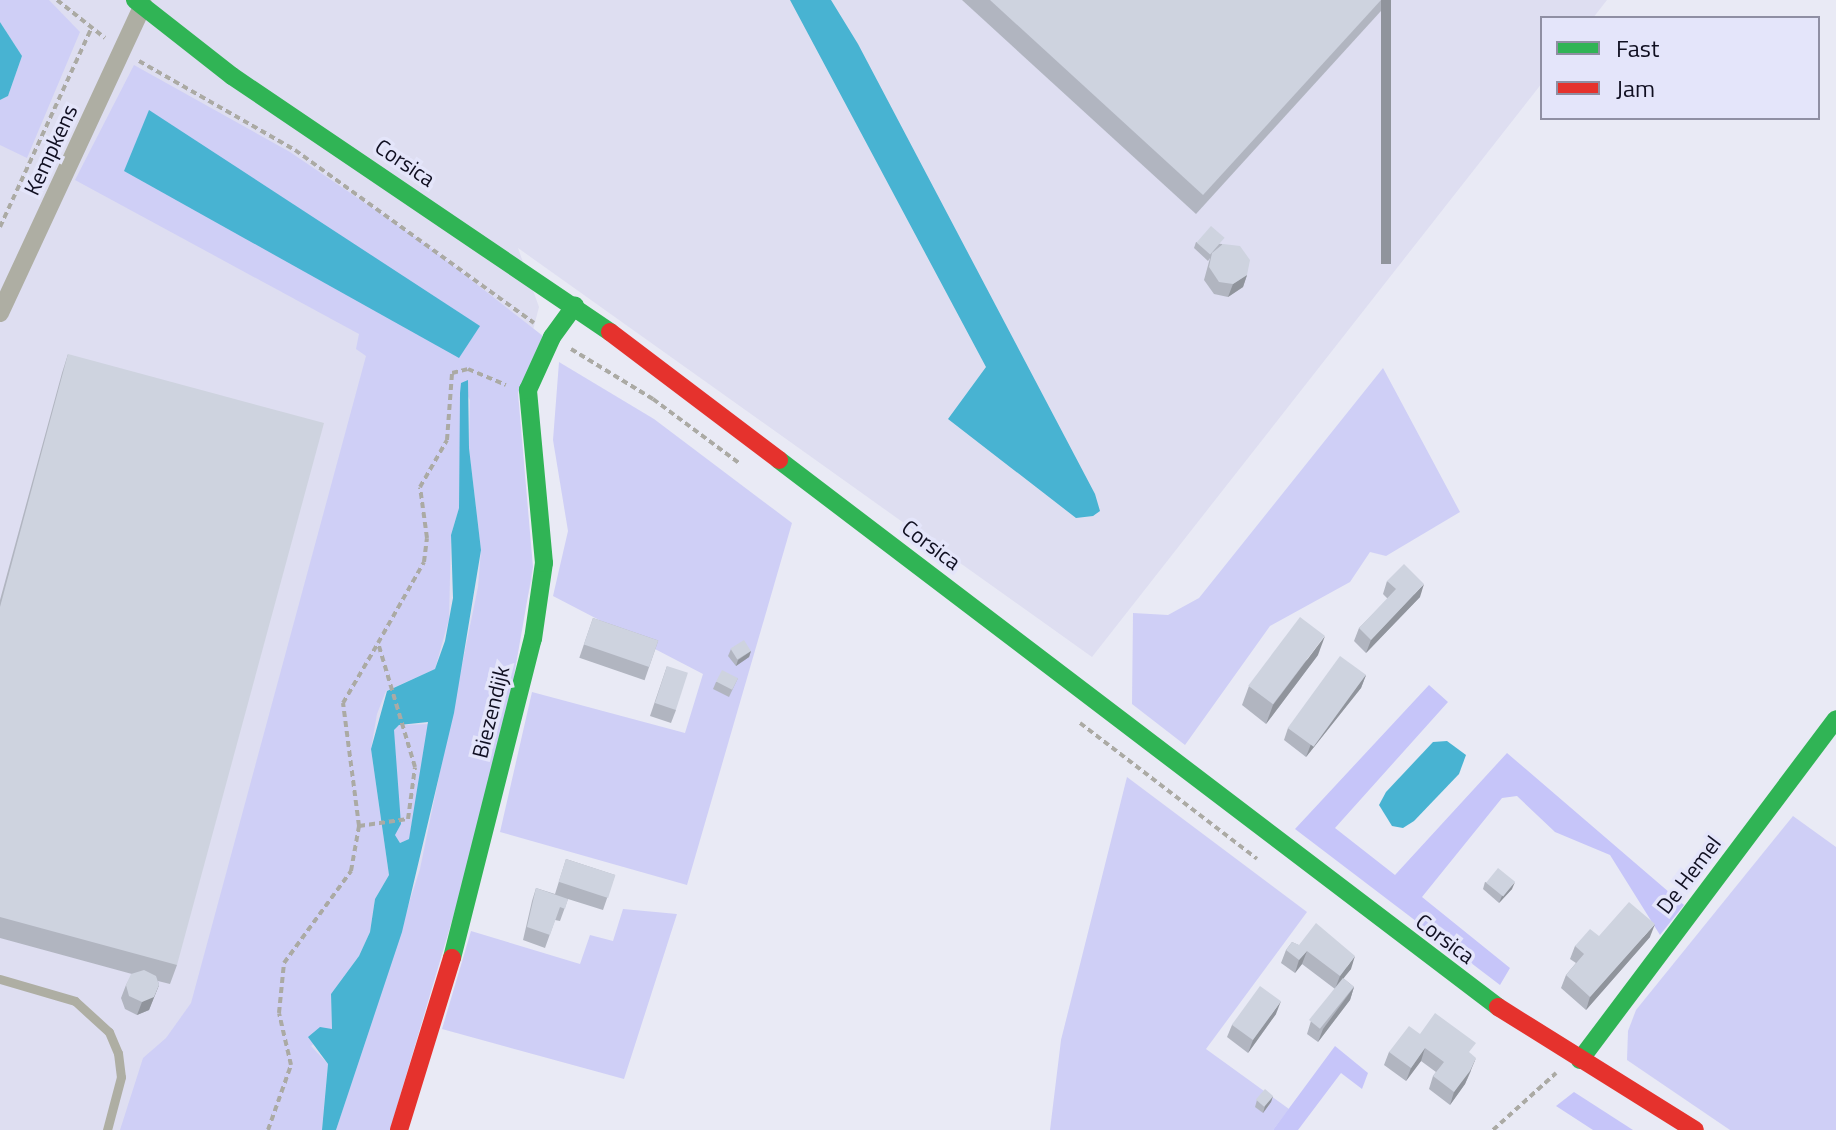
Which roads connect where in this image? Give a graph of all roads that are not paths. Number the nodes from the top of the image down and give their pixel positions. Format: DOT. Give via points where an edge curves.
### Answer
graph roads {
  1 [pos="139,3"];
  2 [pos="575,305"];
  3 [pos="0,313"];
  4 [pos="1836,719"];
  5 [pos="0,979"];
  6 [pos="1580,1060"];
  7 [pos="107,1130"];
  8 [pos="399,1130"];
  9 [pos="1695,1130"];
  1 -- 2 [label="street, Corsica" via="232,76"];
  1 -- 3 [label="street, Kempkens" via="125,52"];
  2 -- 6 [label="street, Corsica" via="1482,997"];
  2 -- 8 [label="street, Biezendijk" via="532,377 526,408 544,563 533,639 469,904"];
  4 -- 6 [label="street, De Hemel"];
  5 -- 7 [label="lane" via="75,1001 109,1032 121,1077"];
  6 -- 9 [label="street, Corsica"];
}
